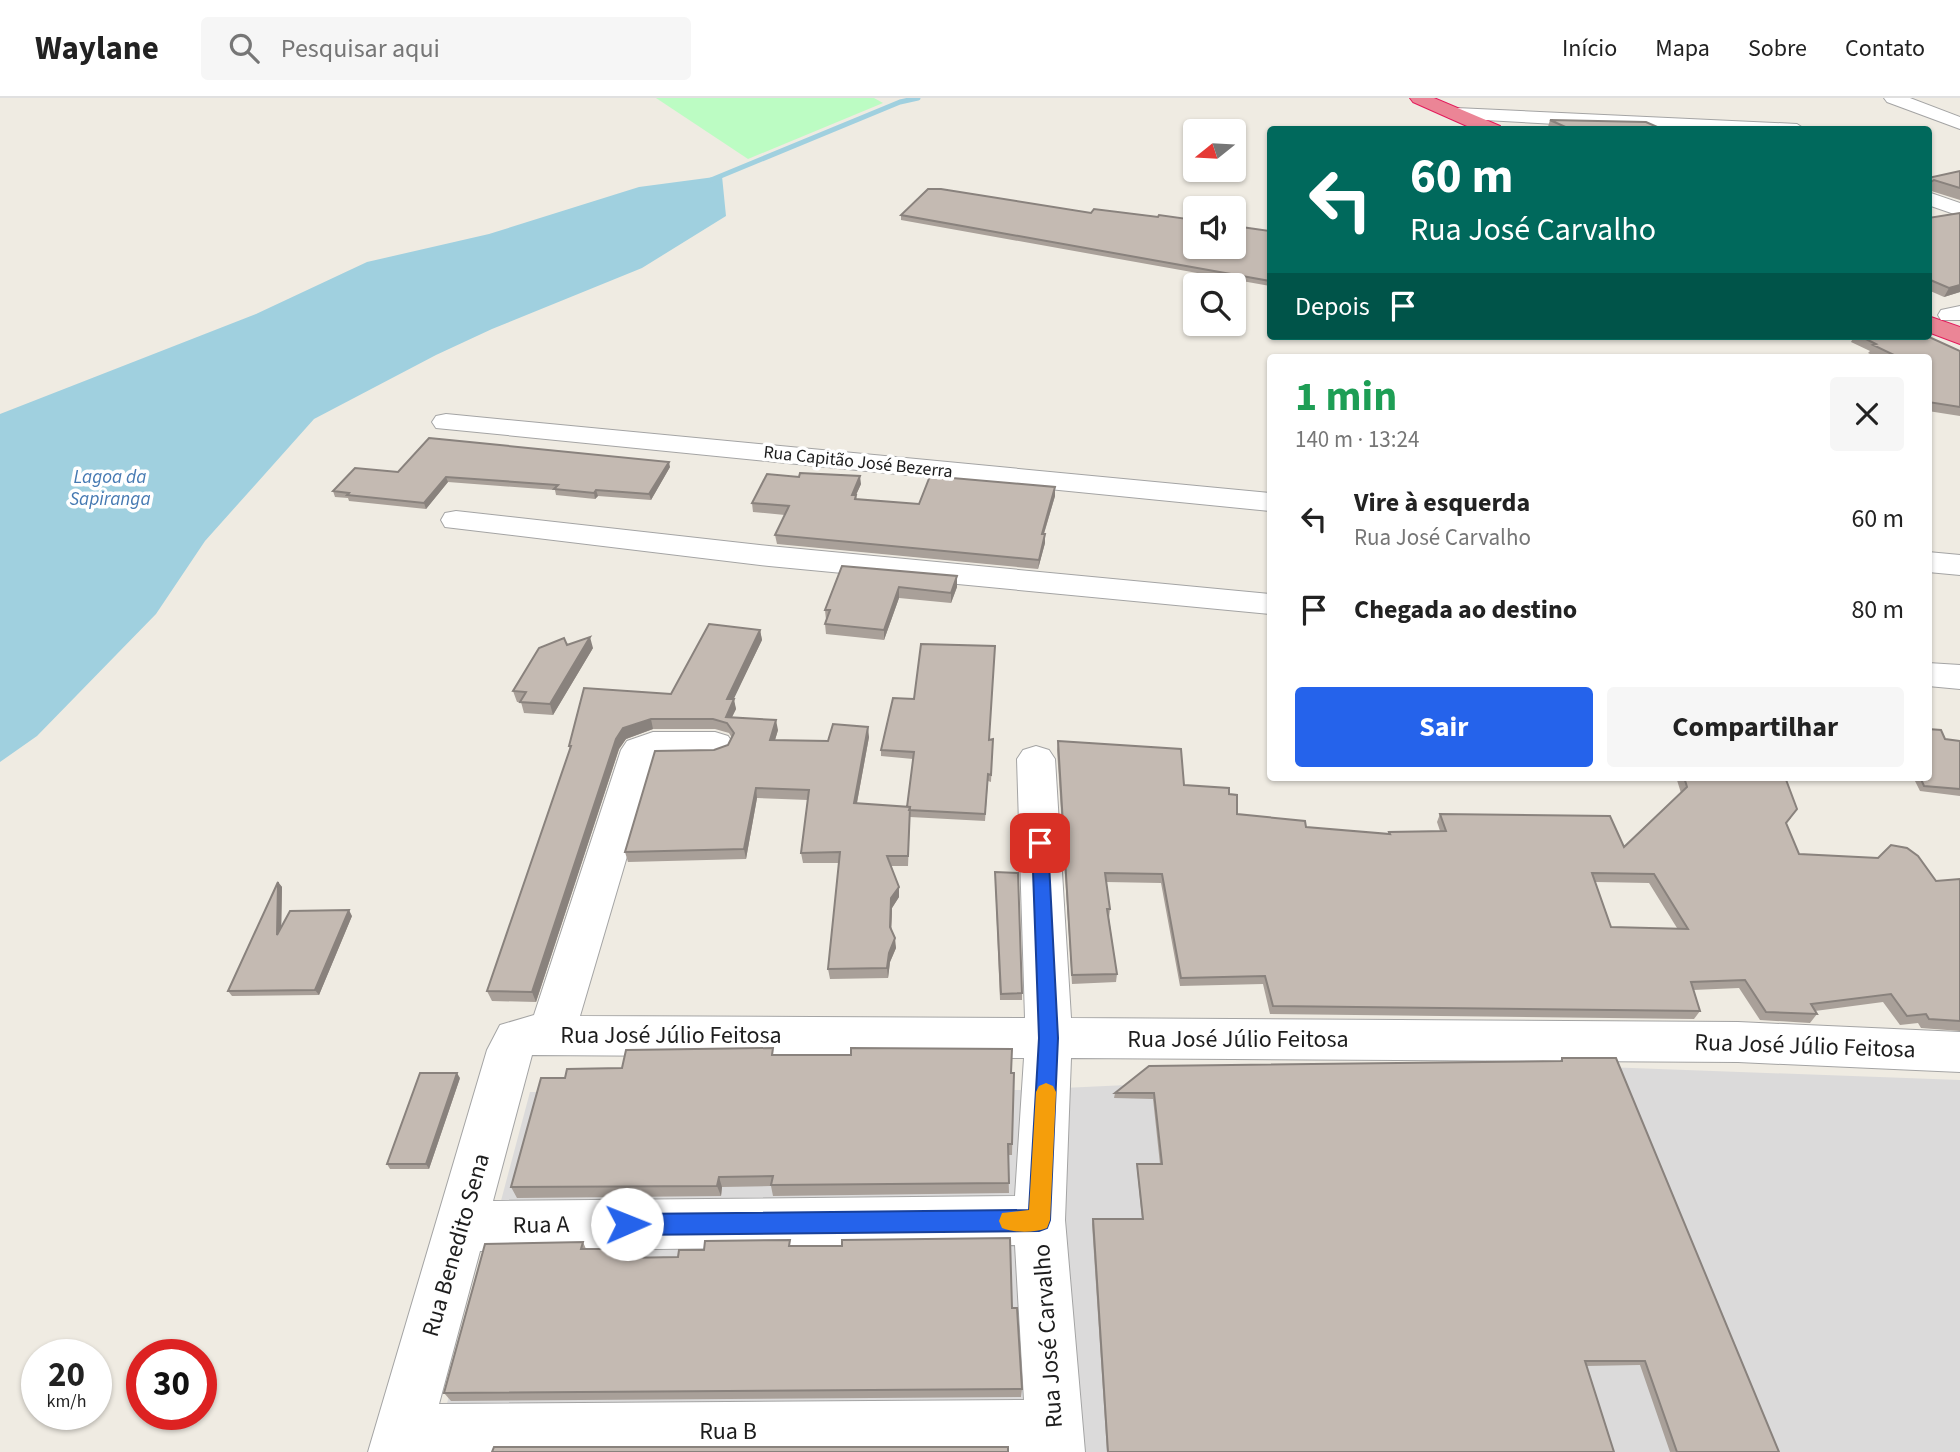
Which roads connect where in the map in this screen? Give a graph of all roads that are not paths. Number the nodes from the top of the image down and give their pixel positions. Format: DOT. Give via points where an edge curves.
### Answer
graph roads {
  1 [pos="1893,98"];
  2 [pos="1411,101"];
  3 [pos="1459,122"];
  4 [pos="1960,122"];
  5 [pos="1650,126"];
  6 [pos="1939,136"];
  7 [pos="1960,137"];
  8 [pos="1932,200"];
  9 [pos="1960,210"];
  10 [pos="446,422"];
  11 [pos="1267,502"];
  12 [pos="456,520"];
  13 [pos="1932,562"];
  14 [pos="1960,565"];
  15 [pos="1267,604"];
  16 [pos="1932,674"];
  17 [pos="1960,677"];
  18 [pos="715,745"];
  19 [pos="1037,759"];
  20 [pos="534,1037"];
  21 [pos="1049,1038"];
  22 [pos="1960,1052"];
  23 [pos="1039,1220"];
  24 [pos="462,1226"];
  25 [pos="1055,1440"];
  26 [pos="400,1443"];
  1 -- 4 [label="street"];
  2 -- 3 [label="highway"];
  3 -- 5 [label="street"];
  6 -- 7 [label="street"];
  8 -- 9 [label="street"];
  10 -- 11 [label="street, Rua Capitão José Bezerra"];
  12 -- 15 [label="street" via="769,556"];
  13 -- 14 [label="street"];
  16 -- 17 [label="street"];
  18 -- 20 [label="street, Rua Benedito Sena" via="653,745 640,750"];
  19 -- 21 [label="street, Rua José Carvalho"];
  20 -- 21 [label="street, Rua José Júlio Feitosa"];
  20 -- 24 [label="street, Rua Benedito Sena" via="510,1050"];
  21 -- 22 [label="street, Rua José Júlio Feitosa" via="1738,1042"];
  21 -- 23 [label="street, Rua José Carvalho"];
  23 -- 24 [label="street, Rua A"];
  23 -- 25 [label="street, Rua José Carvalho"];
  24 -- 26 [label="street, Rua Benedito Sena"];
  25 -- 26 [label="street, Rua B"];
}
